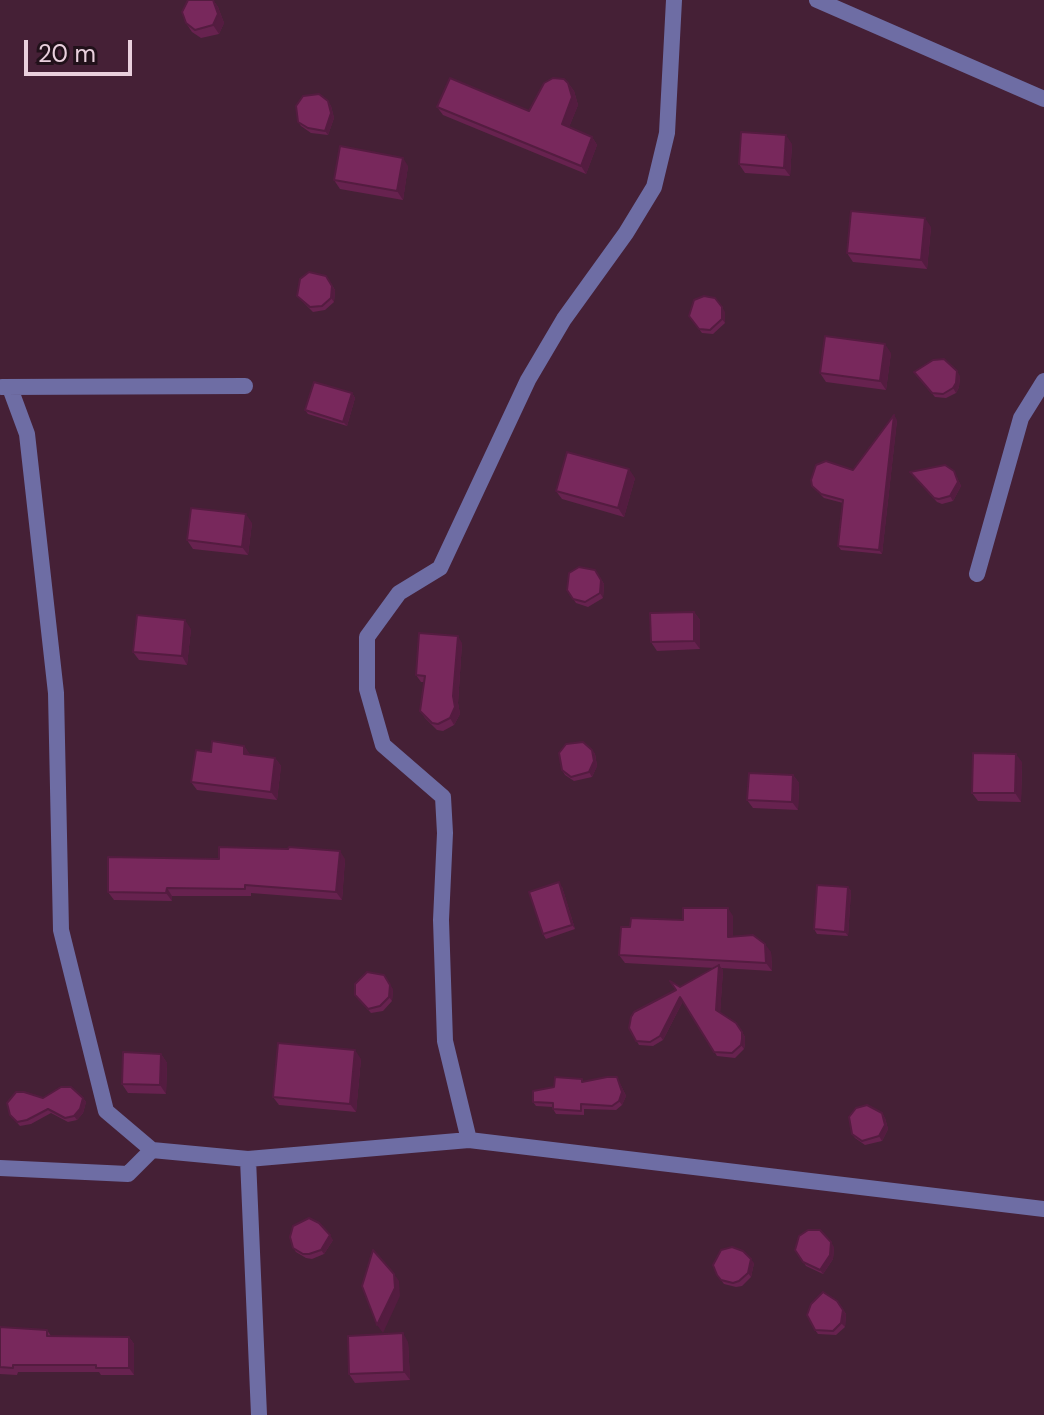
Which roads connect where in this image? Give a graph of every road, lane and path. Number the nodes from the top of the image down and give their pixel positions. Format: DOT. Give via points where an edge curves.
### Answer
graph roads {
  1 [pos="674,0"];
  2 [pos="817,0"];
  3 [pos="1044,99"];
  4 [pos="1044,381"];
  5 [pos="245,386"];
  6 [pos="5,388"];
  7 [pos="977,574"];
  8 [pos="469,1140"];
  9 [pos="152,1150"];
  10 [pos="248,1159"];
  11 [pos="0,1168"];
  12 [pos="1044,1209"];
  13 [pos="259,1415"];
  1 -- 8 [label="street" via="667,133 654,187 528,380 440,568 399,593 367,637 367,689 383,745 443,797 445,1041"];
  2 -- 3 [label="street"];
  4 -- 7 [label="street" via="1021,418"];
  5 -- 6 [label="street"];
  6 -- 9 [label="street" via="27,434 56,693 61,930 106,1111"];
  8 -- 10 [label="street"];
  8 -- 12 [label="street"];
  9 -- 10 [label="street"];
  9 -- 11 [label="street" via="128,1174"];
  10 -- 13 [label="street"];
}
